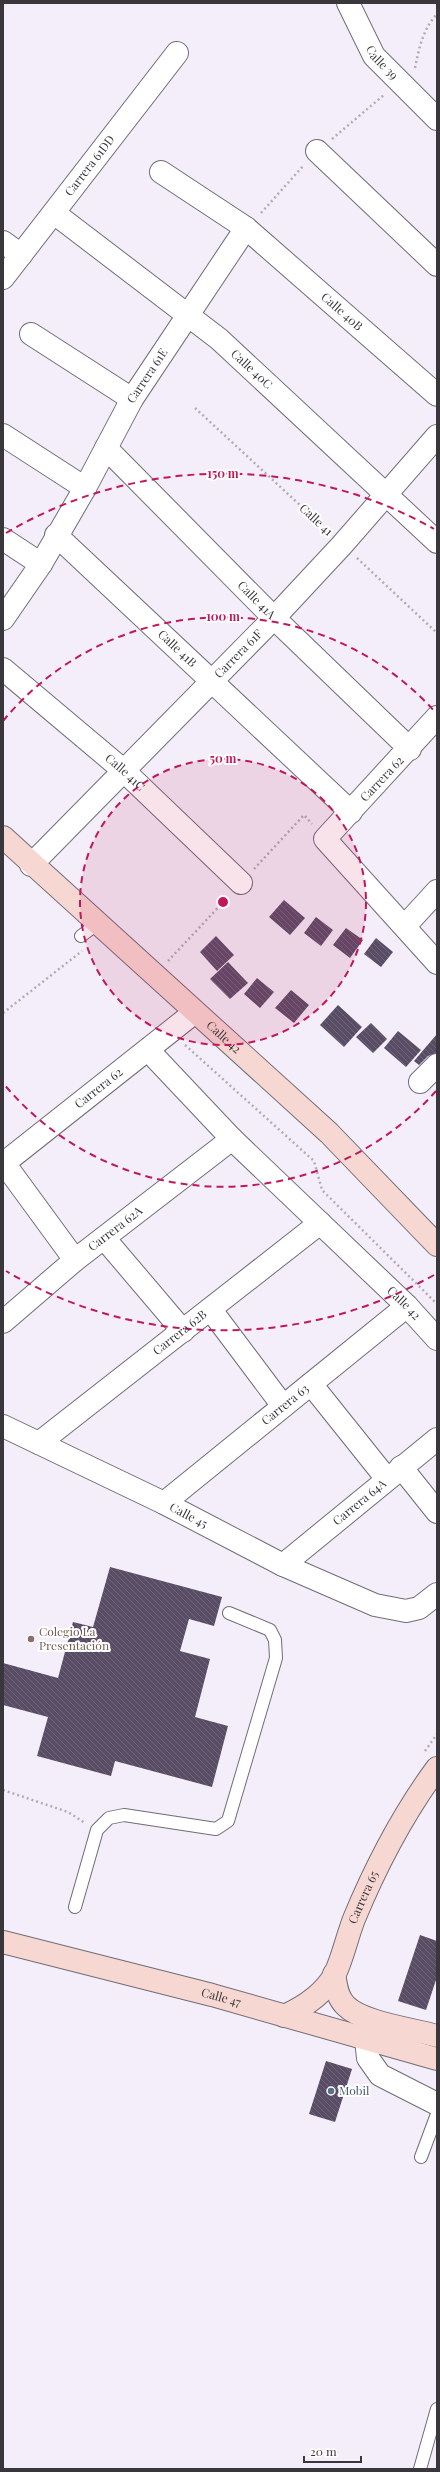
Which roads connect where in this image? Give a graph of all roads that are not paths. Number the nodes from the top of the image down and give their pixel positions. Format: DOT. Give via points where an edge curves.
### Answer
graph roads {
  1 [pos="348,3"];
  2 [pos="177,53"];
  3 [pos="434,115"];
  4 [pos="317,151"];
  5 [pos="161,172"];
  6 [pos="54,213"];
  7 [pos="246,228"];
  8 [pos="3,242"];
  9 [pos="21,255"];
  10 [pos="437,265"];
  11 [pos="3,278"];
  12 [pos="188,314"];
  13 [pos="31,334"];
  14 [pos="437,395"];
  15 [pos="132,399"];
  16 [pos="3,436"];
  17 [pos="437,436"];
  18 [pos="106,448"];
  19 [pos="85,488"];
  20 [pos="386,494"];
  21 [pos="56,535"];
  22 [pos="3,539"];
  23 [pos="437,542"];
  24 [pos="41,564"];
  25 [pos="3,618"];
  26 [pos="274,618"];
  27 [pos="3,669"];
  28 [pos="211,679"];
  29 [pos="437,717"];
  30 [pos="410,749"];
  31 [pos="123,770"];
  32 [pos="351,812"];
  33 [pos="3,837"];
  34 [pos="31,864"];
  35 [pos="241,883"];
  36 [pos="437,891"];
  37 [pos="405,926"];
  38 [pos="437,963"];
  39 [pos="195,1012"];
  40 [pos="148,1050"];
  41 [pos="437,1065"];
  42 [pos="420,1082"];
  43 [pos="232,1139"];
  44 [pos="3,1164"];
  45 [pos="320,1223"];
  46 [pos="104,1238"];
  47 [pos="437,1245"];
  48 [pos="75,1260"];
  49 [pos="407,1306"];
  50 [pos="211,1310"];
  51 [pos="3,1322"];
  52 [pos="183,1331"];
  53 [pos="437,1339"];
  54 [pos="311,1384"];
  55 [pos="283,1406"];
  56 [pos="3,1426"];
  57 [pos="437,1439"];
  58 [pos="39,1442"];
  59 [pos="394,1473"];
  60 [pos="164,1503"];
  61 [pos="437,1512"];
  62 [pos="283,1565"];
  63 [pos="437,1594"];
  64 [pos="229,1613"];
  65 [pos="437,1768"];
  66 [pos="75,1907"];
  67 [pos="3,1942"];
  68 [pos="334,1974"];
  69 [pos="284,2016"];
  70 [pos="437,2036"];
  71 [pos="366,2039"];
  72 [pos="437,2059"];
  73 [pos="437,2104"];
  74 [pos="437,2114"];
  75 [pos="422,2157"];
  76 [pos="437,2409"];
  77 [pos="420,2469"];
  1 -- 3 [label="street, Calle 39" via="374,56 406,79"];
  2 -- 6 [label="street, Carrera 61DD"];
  4 -- 10 [label="street"];
  5 -- 7 [label="street, Calle 40B"];
  6 -- 9 [label="street, Carrera 61DD"];
  6 -- 12 [label="street, Calle 40C"];
  7 -- 12 [label="street, Carrera 61E"];
  7 -- 14 [label="street, Calle 40B"];
  8 -- 9 [label="street"];
  9 -- 11 [label="street, Carrera 61DD"];
  12 -- 15 [label="street, Carrera 61E"];
  12 -- 20 [label="street, Calle 40C" via="220,339"];
  13 -- 15 [label="street"];
  15 -- 18 [label="street, Carrera 61E"];
  16 -- 19 [label="street"];
  17 -- 20 [label="street, Carrera 61F"];
  18 -- 19 [label="street, Carrera 61E"];
  18 -- 26 [label="street, Calle 41A"];
  19 -- 21 [label="street, Carrera 61E"];
  20 -- 23 [label="street, Calle 40C"];
  20 -- 26 [label="street, Carrera 61F"];
  21 -- 24 [label="street, Carrera 61E"];
  21 -- 28 [label="street, Calle 41B"];
  22 -- 24 [label="street"];
  24 -- 25 [label="street, Carrera 61E"];
  26 -- 28 [label="street, Carrera 61F"];
  26 -- 30 [label="street, Calle 41A"];
  27 -- 31 [label="street, Calle 41C"];
  28 -- 31 [label="street, Carrera 61F"];
  28 -- 32 [label="street, Calle 41B"];
  29 -- 30 [label="street, Carrera 62"];
  30 -- 32 [label="street, Carrera 62"];
  31 -- 34 [label="street, Carrera 61F"];
  31 -- 35 [label="street, Calle 41C"];
  32 -- 37 [label="street, Carrera 62" via="325,839"];
  33 -- 34 [label="street, Calle 42"];
  34 -- 39 [label="street, Calle 42" via="90,934"];
  36 -- 37 [label="street"];
  37 -- 38 [label="street"];
  39 -- 40 [label="street, Carrera 62"];
  39 -- 47 [label="street, Calle 42" via="329,1133"];
  40 -- 43 [label="street, Calle 42"];
  40 -- 44 [label="street, Carrera 62"];
  41 -- 42 [label="street"];
  43 -- 45 [label="street, Calle 42"];
  43 -- 46 [label="street, Carrera 62A"];
  44 -- 48 [label="street"];
  45 -- 49 [label="street, Calle 42"];
  45 -- 50 [label="street, Carrera 62B"];
  46 -- 48 [label="street, Carrera 62A"];
  46 -- 52 [label="street"];
  48 -- 51 [label="street, Carrera 62A"];
  49 -- 53 [label="street, Calle 42"];
  49 -- 54 [label="street, Carrera 63"];
  50 -- 52 [label="street, Carrera 62B"];
  50 -- 55 [label="street"];
  52 -- 58 [label="street, Carrera 62B"];
  54 -- 55 [label="street, Carrera 63"];
  54 -- 59 [label="street"];
  55 -- 60 [label="street, Carrera 63"];
  56 -- 58 [label="street, Calle 45"];
  57 -- 59 [label="street, Carrera 64A"];
  58 -- 60 [label="street, Calle 45"];
  59 -- 61 [label="street"];
  59 -- 62 [label="street, Carrera 64A"];
  60 -- 62 [label="street, Calle 45"];
  62 -- 63 [label="street, Calle 45" via="374,1606 406,1611 419,1608"];
  64 -- 66 [label="lane" via="270,1630 275,1640 276,1658 228,1821 216,1828 124,1815 109,1818 97,1830"];
  65 -- 68 [label="street, Carrera 65" via="390,1841 354,1920"];
  67 -- 69 [label="street, Calle 47"];
  68 -- 69 [label="street, Carrera 65" via="325,1987 307,2004"];
  68 -- 70 [label="street" via="340,1998 353,2011 368,2018"];
  69 -- 71 [label="street, Calle 47"];
  71 -- 72 [label="street, Calle 47"];
  71 -- 73 [label="street" via="368,2058 380,2075"];
  74 -- 75 [label="lane"];
  76 -- 77 [label="lane"];
}
